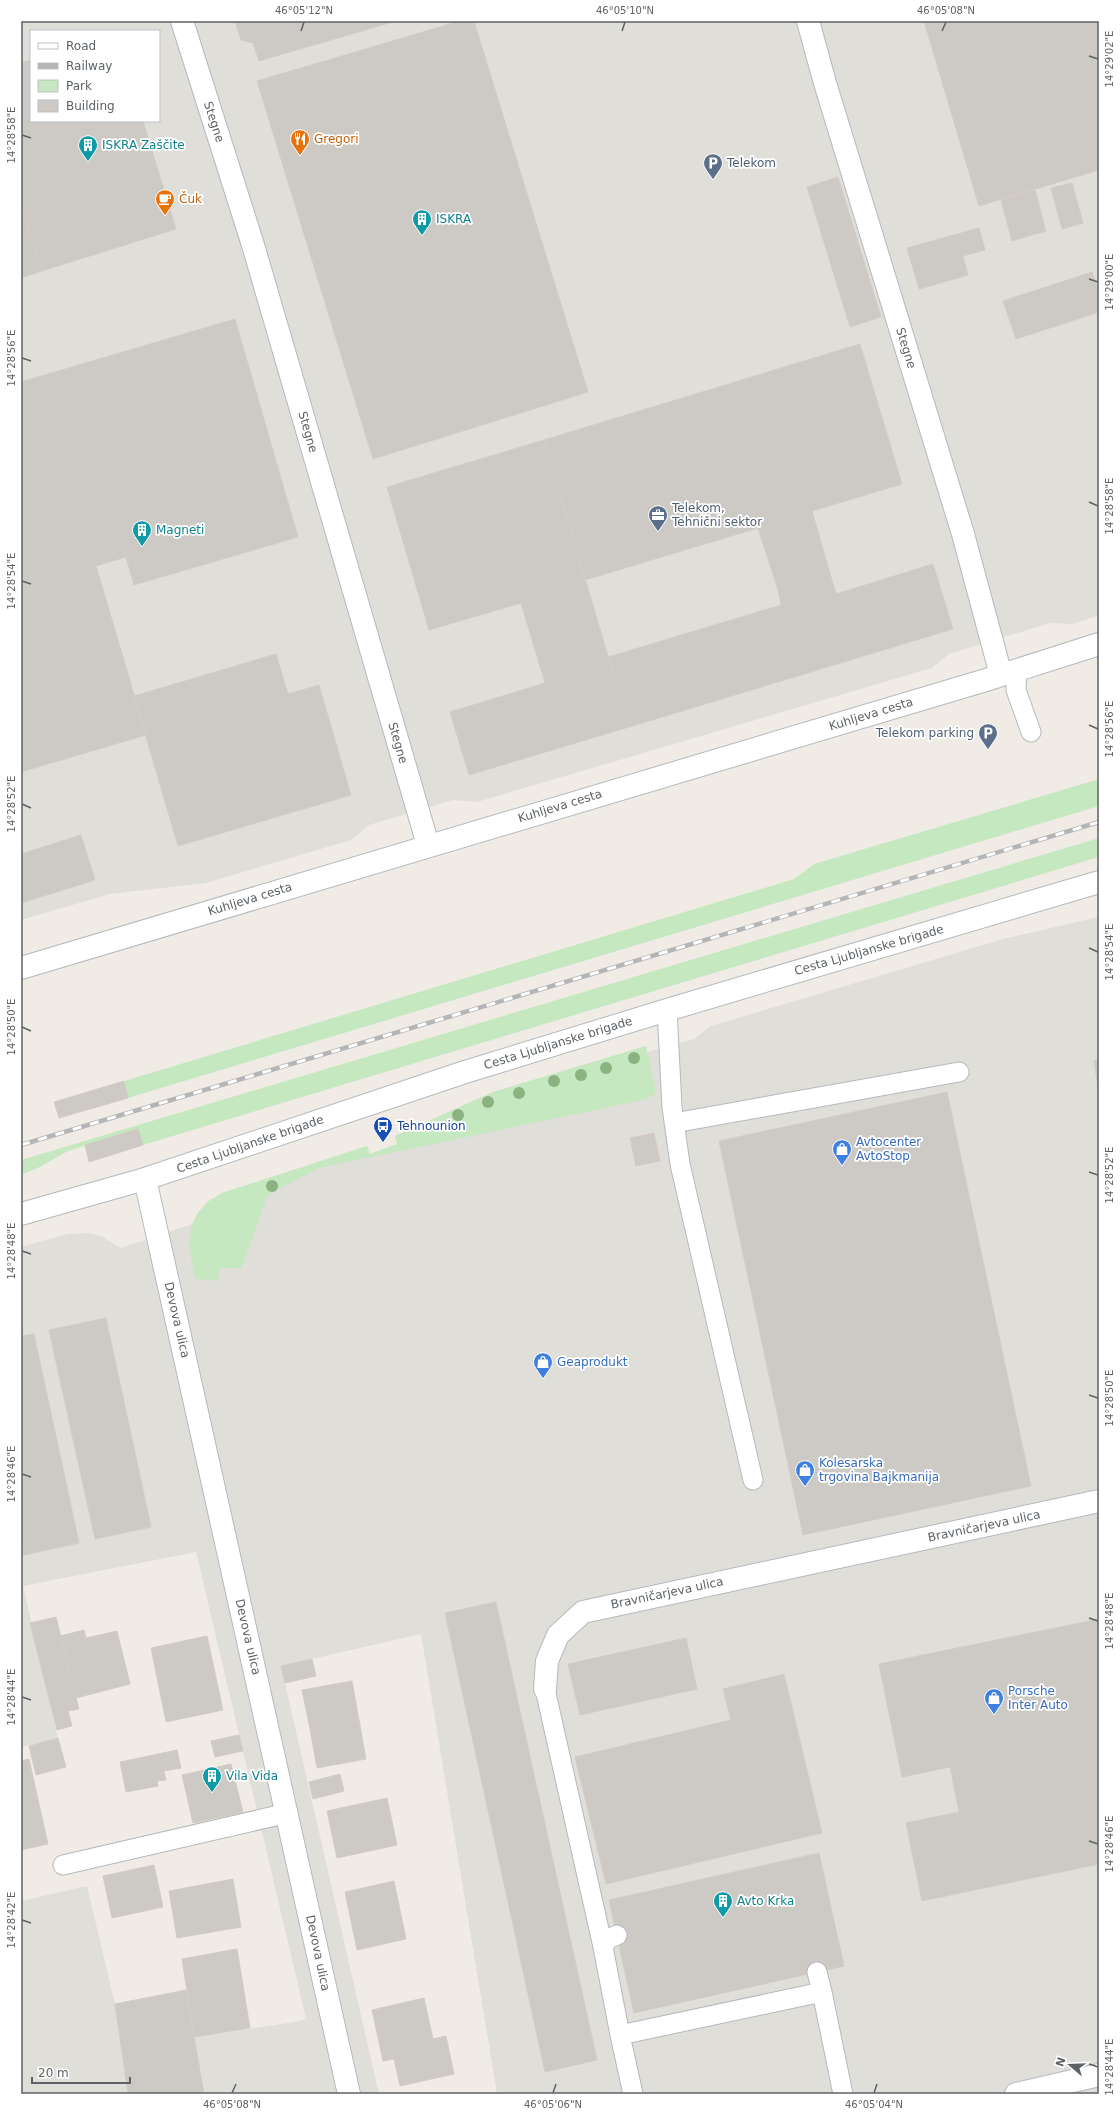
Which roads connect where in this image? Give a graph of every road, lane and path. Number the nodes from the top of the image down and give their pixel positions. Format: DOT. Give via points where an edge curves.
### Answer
graph roads {
  1 [pos="182,21"];
  2 [pos="808,21"];
  3 [pos="1099,644"];
  4 [pos="1009,672"];
  5 [pos="1030,732"];
  6 [pos="428,845"];
  7 [pos="1099,882"];
  8 [pos="21,968"];
  9 [pos="667,1010"];
  10 [pos="959,1072"];
  11 [pos="674,1123"];
  12 [pos="145,1179"];
  13 [pos="21,1214"];
  14 [pos="753,1480"];
  15 [pos="1099,1501"];
  16 [pos="545,1689"];
  17 [pos="288,1813"];
  18 [pos="62,1865"];
  19 [pos="817,1972"];
  20 [pos="822,1992"];
  21 [pos="620,2035"];
  22 [pos="1099,2075"];
  23 [pos="349,2094"];
  24 [pos="633,2094"];
  25 [pos="843,2094"];
  26 [pos="1016,2094"];
  1 -- 6 [label="street, Stegne" via="253,245"];
  2 -- 4 [label="street, Stegne" via="963,534"];
  3 -- 4 [label="street, Kuhljeva cesta"];
  4 -- 5 [label="lane"];
  4 -- 6 [label="street, Kuhljeva cesta"];
  6 -- 8 [label="street, Kuhljeva cesta"];
  7 -- 9 [label="street, Cesta Ljubljanske brigade"];
  9 -- 11 [label="lane"];
  9 -- 12 [label="street, Cesta Ljubljanske brigade" via="465,1072"];
  10 -- 11 [label="lane"];
  11 -- 14 [label="lane" via="680,1164"];
  12 -- 13 [label="street, Cesta Ljubljanske brigade"];
  12 -- 17 [label="street, Devova ulica"];
  15 -- 16 [label="street, Bravničarjeva ulica" via="583,1612 558,1635 547,1661"];
  16 -- 21 [label="lane, Bravničarjeva ulica" via="610,1941"];
  17 -- 18 [label="lane"];
  17 -- 23 [label="street, Devova ulica"];
  19 -- 20 [label="lane"];
  20 -- 21 [label="lane"];
  20 -- 25 [label="lane"];
  21 -- 24 [label="lane, Bravničarjeva ulica"];
  22 -- 26 [label="street"];
}
